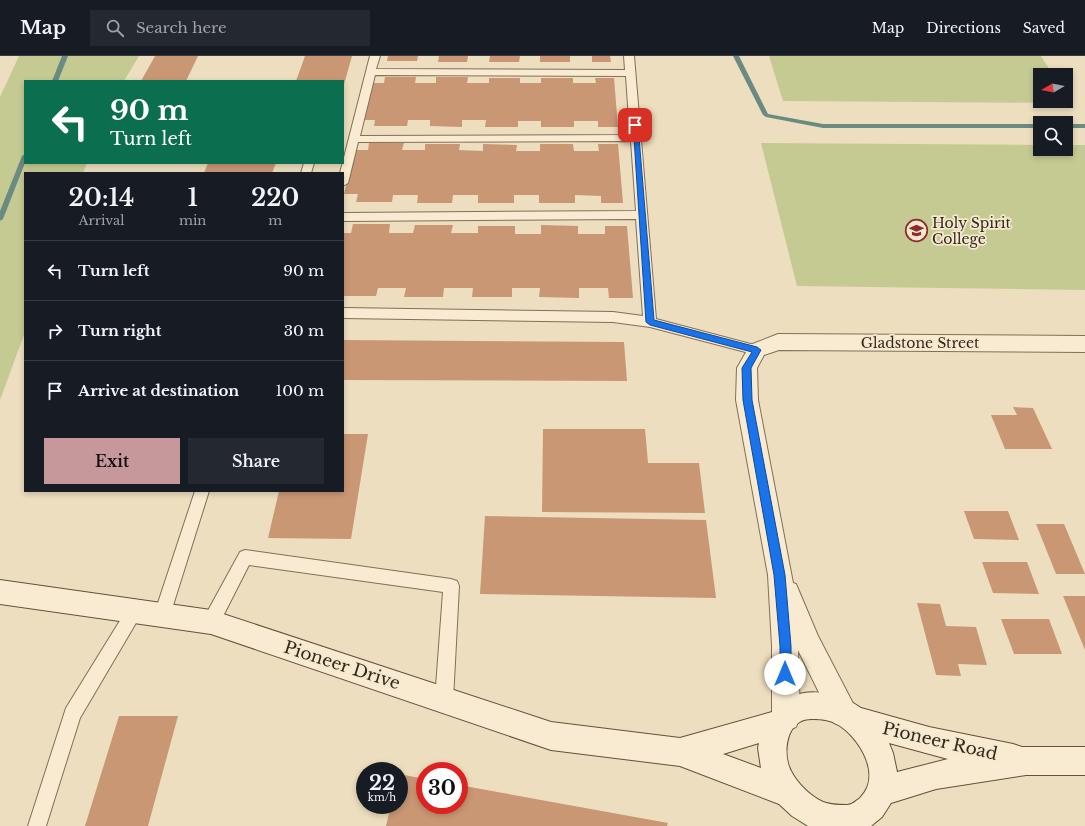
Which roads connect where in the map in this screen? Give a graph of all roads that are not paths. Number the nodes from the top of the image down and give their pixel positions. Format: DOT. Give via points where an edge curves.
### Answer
graph roads {
  1 [pos="375,56"];
  2 [pos="630,56"];
  3 [pos="371,72"];
  4 [pos="631,73"];
  5 [pos="636,138"];
  6 [pos="354,139"];
  7 [pos="344,179"];
  8 [pos="642,215"];
  9 [pos="344,217"];
  10 [pos="344,313"];
  11 [pos="650,322"];
  12 [pos="1085,344"];
  13 [pos="757,350"];
  14 [pos="202,492"];
  15 [pos="780,575"];
  16 [pos="0,592"];
  17 [pos="135,611"];
  18 [pos="162,615"];
  19 [pos="211,622"];
  20 [pos="444,700"];
  21 [pos="850,716"];
  22 [pos="782,720"];
  23 [pos="680,752"];
  24 [pos="1026,761"];
  25 [pos="1085,762"];
  26 [pos="786,792"];
  27 [pos="874,809"];
  28 [pos="810,819"];
  29 [pos="37,826"];
  1 -- 3 [label="lane"];
  2 -- 4 [label="lane"];
  3 -- 4 [label="lane"];
  3 -- 6 [label="lane"];
  4 -- 5 [label="lane"];
  5 -- 6 [label="lane"];
  5 -- 8 [label="lane"];
  6 -- 7 [label="lane"];
  8 -- 9 [label="lane"];
  8 -- 11 [label="lane"];
  10 -- 11 [label="lane" via="613,318"];
  11 -- 13 [label="lane"];
  12 -- 13 [label="main road, Gladstone Street" via="778,342"];
  13 -- 15 [label="main road" via="747,368 747,400"];
  14 -- 18 [label="lane"];
  15 -- 21 [label="main road" via="809,645"];
  15 -- 22 [label="main road" via="785,646"];
  16 -- 17 [label="main road, Pioneer Drive"];
  17 -- 18 [label="main road, Pioneer Drive"];
  17 -- 29 [label="lane" via="72,714"];
  18 -- 19 [label="main road, Pioneer Drive"];
  19 -- 20 [label="main road, Pioneer Drive"];
  19 -- 20 [label="lane" via="245,557 451,586"];
  20 -- 23 [label="main road, Pioneer Drive" via="551,736"];
  21 -- 22 [label="main road, Pioneer Road" via="828,706 813,705 798,708"];
  21 -- 24 [label="main road, Pioneer Road" via="929,741"];
  21 -- 27 [label="main road, Pioneer Road" via="867,731 876,745 881,760 883,776"];
  22 -- 23 [label="main road, Pioneer Drive"];
  22 -- 26 [label="main road, Pioneer Road" via="773,739 772,756 776,774"];
  23 -- 26 [label="main road, Pioneer Drive"];
  24 -- 25 [label="main road, Pioneer Road"];
  24 -- 27 [label="main road, Pioneer Road" via="936,775"];
  26 -- 28 [label="main road, Pioneer Road"];
  27 -- 28 [label="main road, Pioneer Road" via="858,818 842,822"];
}
